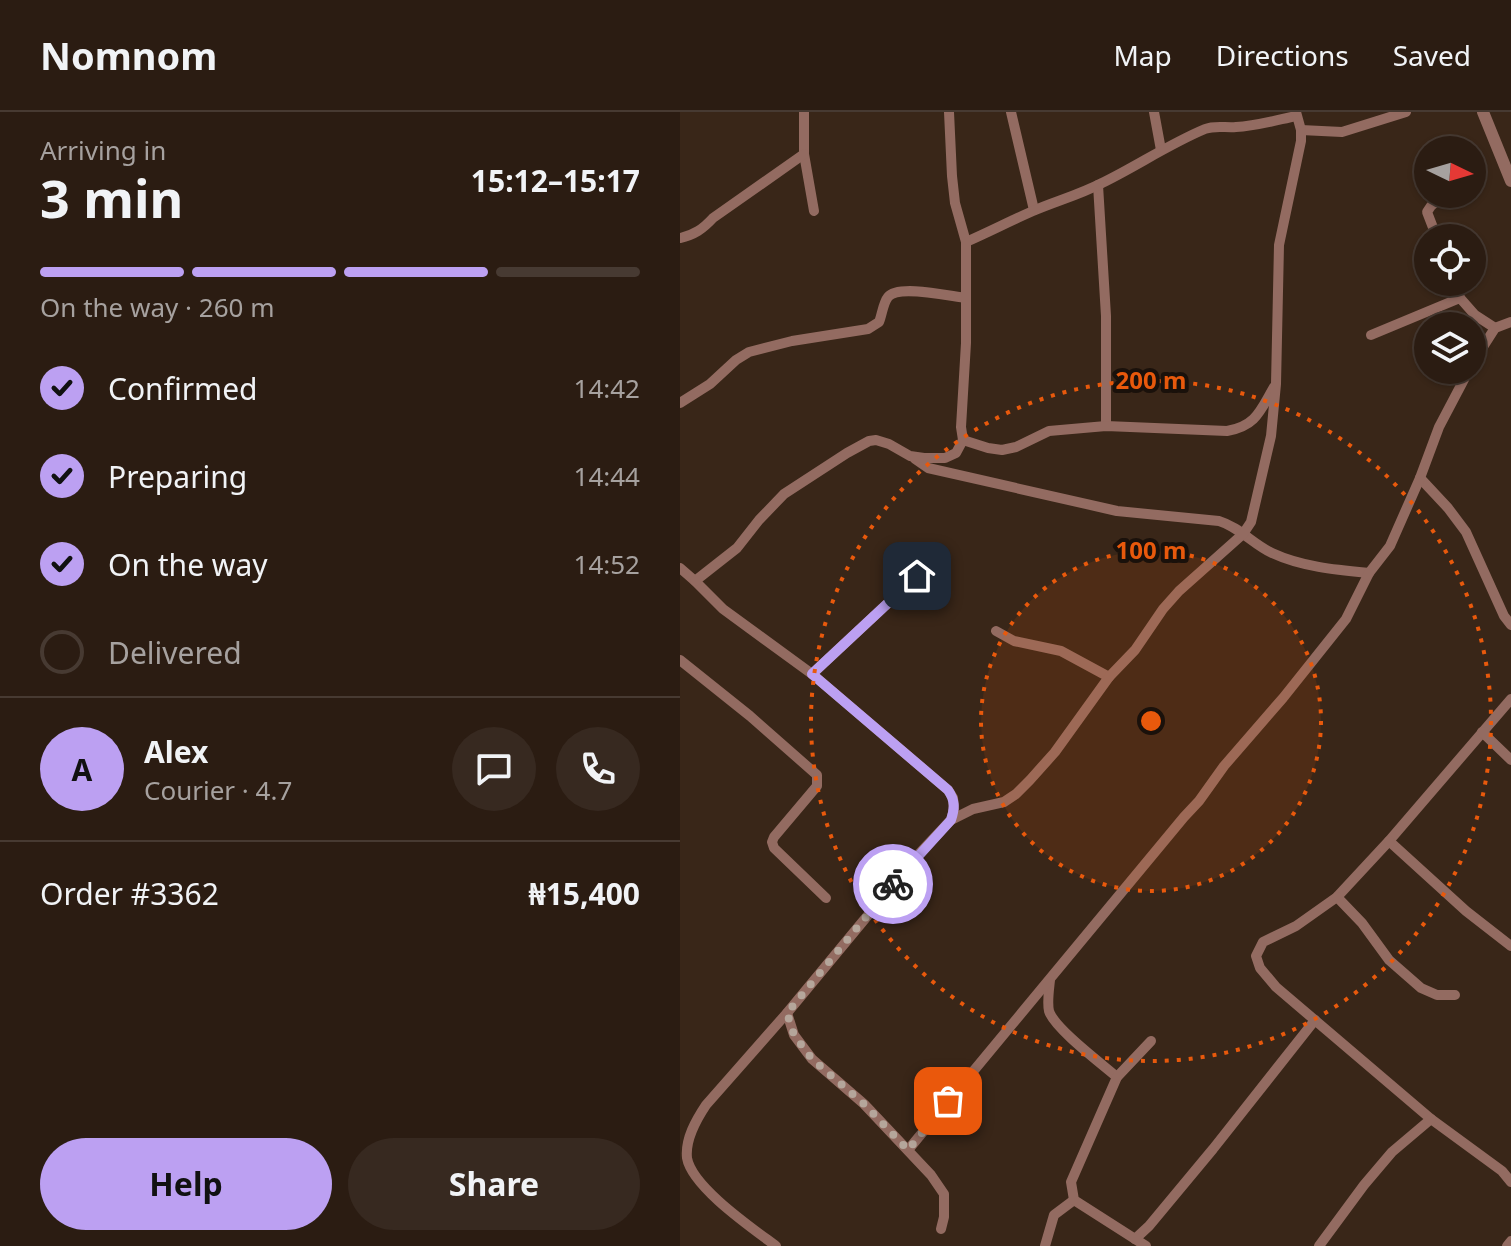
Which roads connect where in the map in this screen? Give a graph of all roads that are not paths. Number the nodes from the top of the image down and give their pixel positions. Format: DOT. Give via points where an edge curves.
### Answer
graph roads {
  1 [pos="804,112"];
  2 [pos="949,112"];
  3 [pos="1011,112"];
  4 [pos="1154,112"];
  5 [pos="1406,112"];
  6 [pos="1483,112"];
  7 [pos="1296,114"];
  8 [pos="1301,130"];
  9 [pos="1161,150"];
  10 [pos="804,154"];
  11 [pos="1511,181"];
  12 [pos="1098,185"];
  13 [pos="1034,210"];
  14 [pos="814,211"];
  15 [pos="680,238"];
  16 [pos="966,242"];
  17 [pos="966,298"];
  18 [pos="1460,298"];
  19 [pos="1511,322"];
  20 [pos="1495,328"];
  21 [pos="1371,335"];
  22 [pos="1486,342"];
  23 [pos="1276,384"];
  24 [pos="1462,384"];
  25 [pos="680,403"];
  26 [pos="1106,426"];
  27 [pos="963,440"];
  28 [pos="910,456"];
  29 [pos="1420,478"];
  30 [pos="1243,534"];
  31 [pos="680,568"];
  32 [pos="1369,573"];
  33 [pos="917,576"];
  34 [pos="695,581"];
  35 [pos="1511,625"];
  36 [pos="996,631"];
  37 [pos="680,660"];
  38 [pos="812,674"];
  39 [pos="1109,677"];
  40 [pos="1511,699"];
  41 [pos="1482,732"];
  42 [pos="1511,760"];
  43 [pos="953,798"];
  44 [pos="973,809"];
  45 [pos="951,820"];
  46 [pos="1389,841"];
  47 [pos="1337,897"];
  48 [pos="826,898"];
  49 [pos="1511,946"];
  50 [pos="1050,979"];
  51 [pos="1455,995"];
  52 [pos="787,1013"];
  53 [pos="1315,1020"];
  54 [pos="1151,1041"];
  55 [pos="1117,1077"];
  56 [pos="1431,1119"];
  57 [pos="908,1150"];
  58 [pos="1511,1159"];
  59 [pos="1502,1171"];
  60 [pos="1511,1182"];
  61 [pos="1074,1200"];
  62 [pos="941,1229"];
  63 [pos="1135,1239"];
  64 [pos="1511,1241"];
  65 [pos="776,1246"];
  66 [pos="1045,1246"];
  67 [pos="1146,1246"];
  68 [pos="1319,1246"];
  69 [pos="1507,1246"];
  1 -- 10 [label="street"];
  2 -- 16 [label="street" via="955,203"];
  3 -- 13 [label="street"];
  4 -- 9 [label="street"];
  5 -- 8 [label="street" via="1342,132"];
  6 -- 11 [label="street"];
  7 -- 8 [label="street"];
  7 -- 9 [label="street" via="1252,125 1210,127"];
  8 -- 23 [label="street" via="1279,245"];
  9 -- 12 [label="street"];
  10 -- 14 [label="street"];
  10 -- 15 [label="street" via="705,227"];
  12 -- 13 [label="street"];
  12 -- 26 [label="street"];
  13 -- 16 [label="street"];
  16 -- 17 [label="street"];
  17 -- 25 [label="street" via="896,291 887,298 879,322 868,329 749,352"];
  17 -- 27 [label="street"];
  18 -- 20 [label="street"];
  18 -- 21 [label="street"];
  19 -- 20 [label="street"];
  20 -- 22 [label="street"];
  23 -- 26 [label="street" via="1241,429"];
  23 -- 30 [label="street" via="1271,436 1251,522"];
  24 -- 29 [label="street"];
  26 -- 27 [label="street" via="1049,431 1002,450"];
  27 -- 28 [label="street" via="956,453 945,458"];
  28 -- 30 [label="street" via="928,468 1117,511 1219,521"];
  28 -- 34 [label="street" via="876,440 847,453 784,494 737,548"];
  29 -- 32 [label="street" via="1390,546"];
  29 -- 35 [label="street" via="1466,532"];
  30 -- 32 [label="street" via="1290,560"];
  30 -- 39 [label="street" via="1179,591"];
  31 -- 34 [label="street"];
  32 -- 50 [label="street" via="1346,619"];
  33 -- 38 [label="street"];
  34 -- 38 [label="street" via="723,609"];
  36 -- 39 [label="street" via="1014,641 1061,651"];
  37 -- 48 [label="street" via="817,775 817,786 772,842"];
  38 -- 43 [label="street"];
  39 -- 44 [label="street" via="1016,794"];
  40 -- 41 [label="street"];
  41 -- 42 [label="street"];
  41 -- 46 [label="street"];
  43 -- 44 [label="street"];
  43 -- 45 [label="street"];
  44 -- 45 [label="street"];
  45 -- 52 [label="street"];
  46 -- 47 [label="street"];
  46 -- 49 [label="street"];
  47 -- 51 [label="street" via="1389,960 1421,988"];
  47 -- 53 [label="street" via="1263,942 1256,956 1276,987"];
  50 -- 55 [label="street" via="1050,1014"];
  50 -- 57 [label="street"];
  52 -- 57 [label="street" via="794,1035 812,1059"];
  52 -- 65 [label="street" via="698,1117 687,1160 697,1179 728,1209"];
  53 -- 56 [label="street"];
  53 -- 63 [label="street"];
  54 -- 55 [label="street"];
  55 -- 61 [label="street" via="1071,1182"];
  56 -- 59 [label="street"];
  56 -- 68 [label="street" via="1392,1152"];
  57 -- 62 [label="street" via="944,1194"];
  58 -- 59 [label="street"];
  59 -- 60 [label="street"];
  61 -- 63 [label="street"];
  61 -- 66 [label="street" via="1054,1215"];
  63 -- 67 [label="street"];
  64 -- 69 [label="street"];
}
